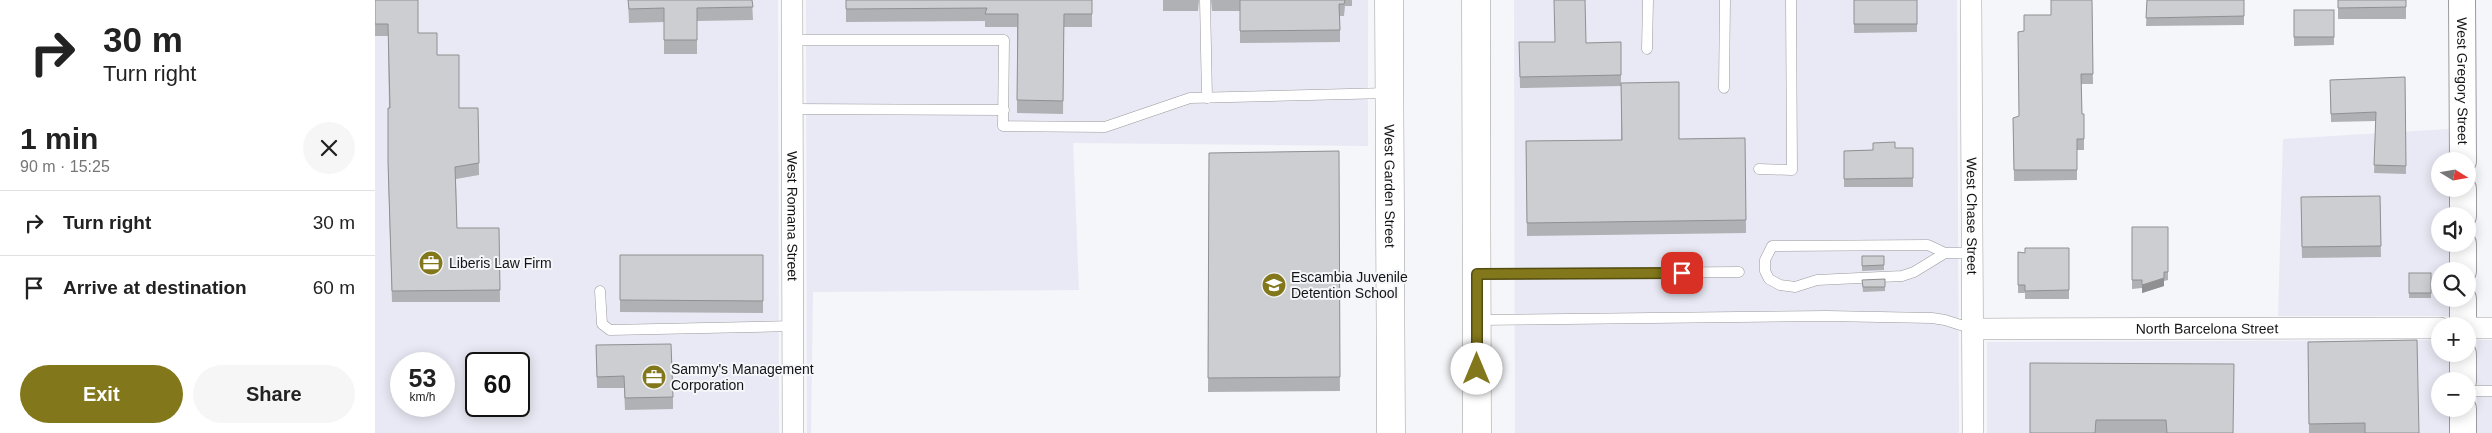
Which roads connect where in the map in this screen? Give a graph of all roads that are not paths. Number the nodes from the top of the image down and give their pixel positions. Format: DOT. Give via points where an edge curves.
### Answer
graph roads {
  1 [pos="792,0"];
  2 [pos="1205,0"];
  3 [pos="1389,0"];
  4 [pos="1476,0"];
  5 [pos="1648,0"];
  6 [pos="1725,0"];
  7 [pos="1791,0"];
  8 [pos="1971,0"];
  9 [pos="2462,0"];
  10 [pos="792,40"];
  11 [pos="1647,49"];
  12 [pos="1724,88"];
  13 [pos="1389,93"];
  14 [pos="1207,98"];
  15 [pos="793,109"];
  16 [pos="1003,110"];
  17 [pos="2463,152"];
  18 [pos="1759,169"];
  19 [pos="1945,253"];
  20 [pos="1972,253"];
  21 [pos="1739,272"];
  22 [pos="1477,274"];
  23 [pos="600,291"];
  24 [pos="1477,320"];
  25 [pos="793,326"];
  26 [pos="2431,328"];
  27 [pos="2476,328"];
  28 [pos="2492,328"];
  29 [pos="1973,330"];
  30 [pos="2492,390"];
  31 [pos="2476,391"];
  32 [pos="2463,417"];
  33 [pos="793,433"];
  34 [pos="1391,433"];
  35 [pos="1477,433"];
  36 [pos="1973,433"];
  37 [pos="2463,433"];
  1 -- 10 [label="street, West Romana Street"];
  2 -- 14 [label="lane"];
  3 -- 13 [label="main road, West Garden Street"];
  4 -- 22 [label="main road"];
  5 -- 11 [label="lane"];
  6 -- 12 [label="lane"];
  7 -- 18 [label="lane" via="1792,170"];
  8 -- 20 [label="street, West Chase Street"];
  9 -- 17 [label="street, West Gregory Street"];
  10 -- 15 [label="street, West Romana Street"];
  10 -- 16 [label="lane" via="1004,40"];
  13 -- 14 [label="lane"];
  13 -- 34 [label="main road, West Garden Street"];
  14 -- 16 [label="lane" via="1190,98 1105,127 1003,126"];
  15 -- 16 [label="lane"];
  15 -- 25 [label="street, West Romana Street"];
  19 -- 19 [label="lane" via="1928,246 1773,246 1765,260 1765,271 1769,279 1795,287 1817,280 1902,276 1915,272"];
  19 -- 20 [label="lane"];
  20 -- 29 [label="street, West Chase Street"];
  21 -- 22 [label="lane"];
  22 -- 24 [label="main road"];
  23 -- 25 [label="lane" via="602,324 610,330"];
  24 -- 29 [label="lane" via="1932,318"];
  24 -- 35 [label="main road"];
  25 -- 33 [label="street, West Romana Street"];
  26 -- 29 [label="street, North Barcelona Street"];
  27 -- 28 [label="street"];
  29 -- 36 [label="street, West Chase Street"];
  30 -- 31 [label="lane"];
  32 -- 37 [label="street"];
}
